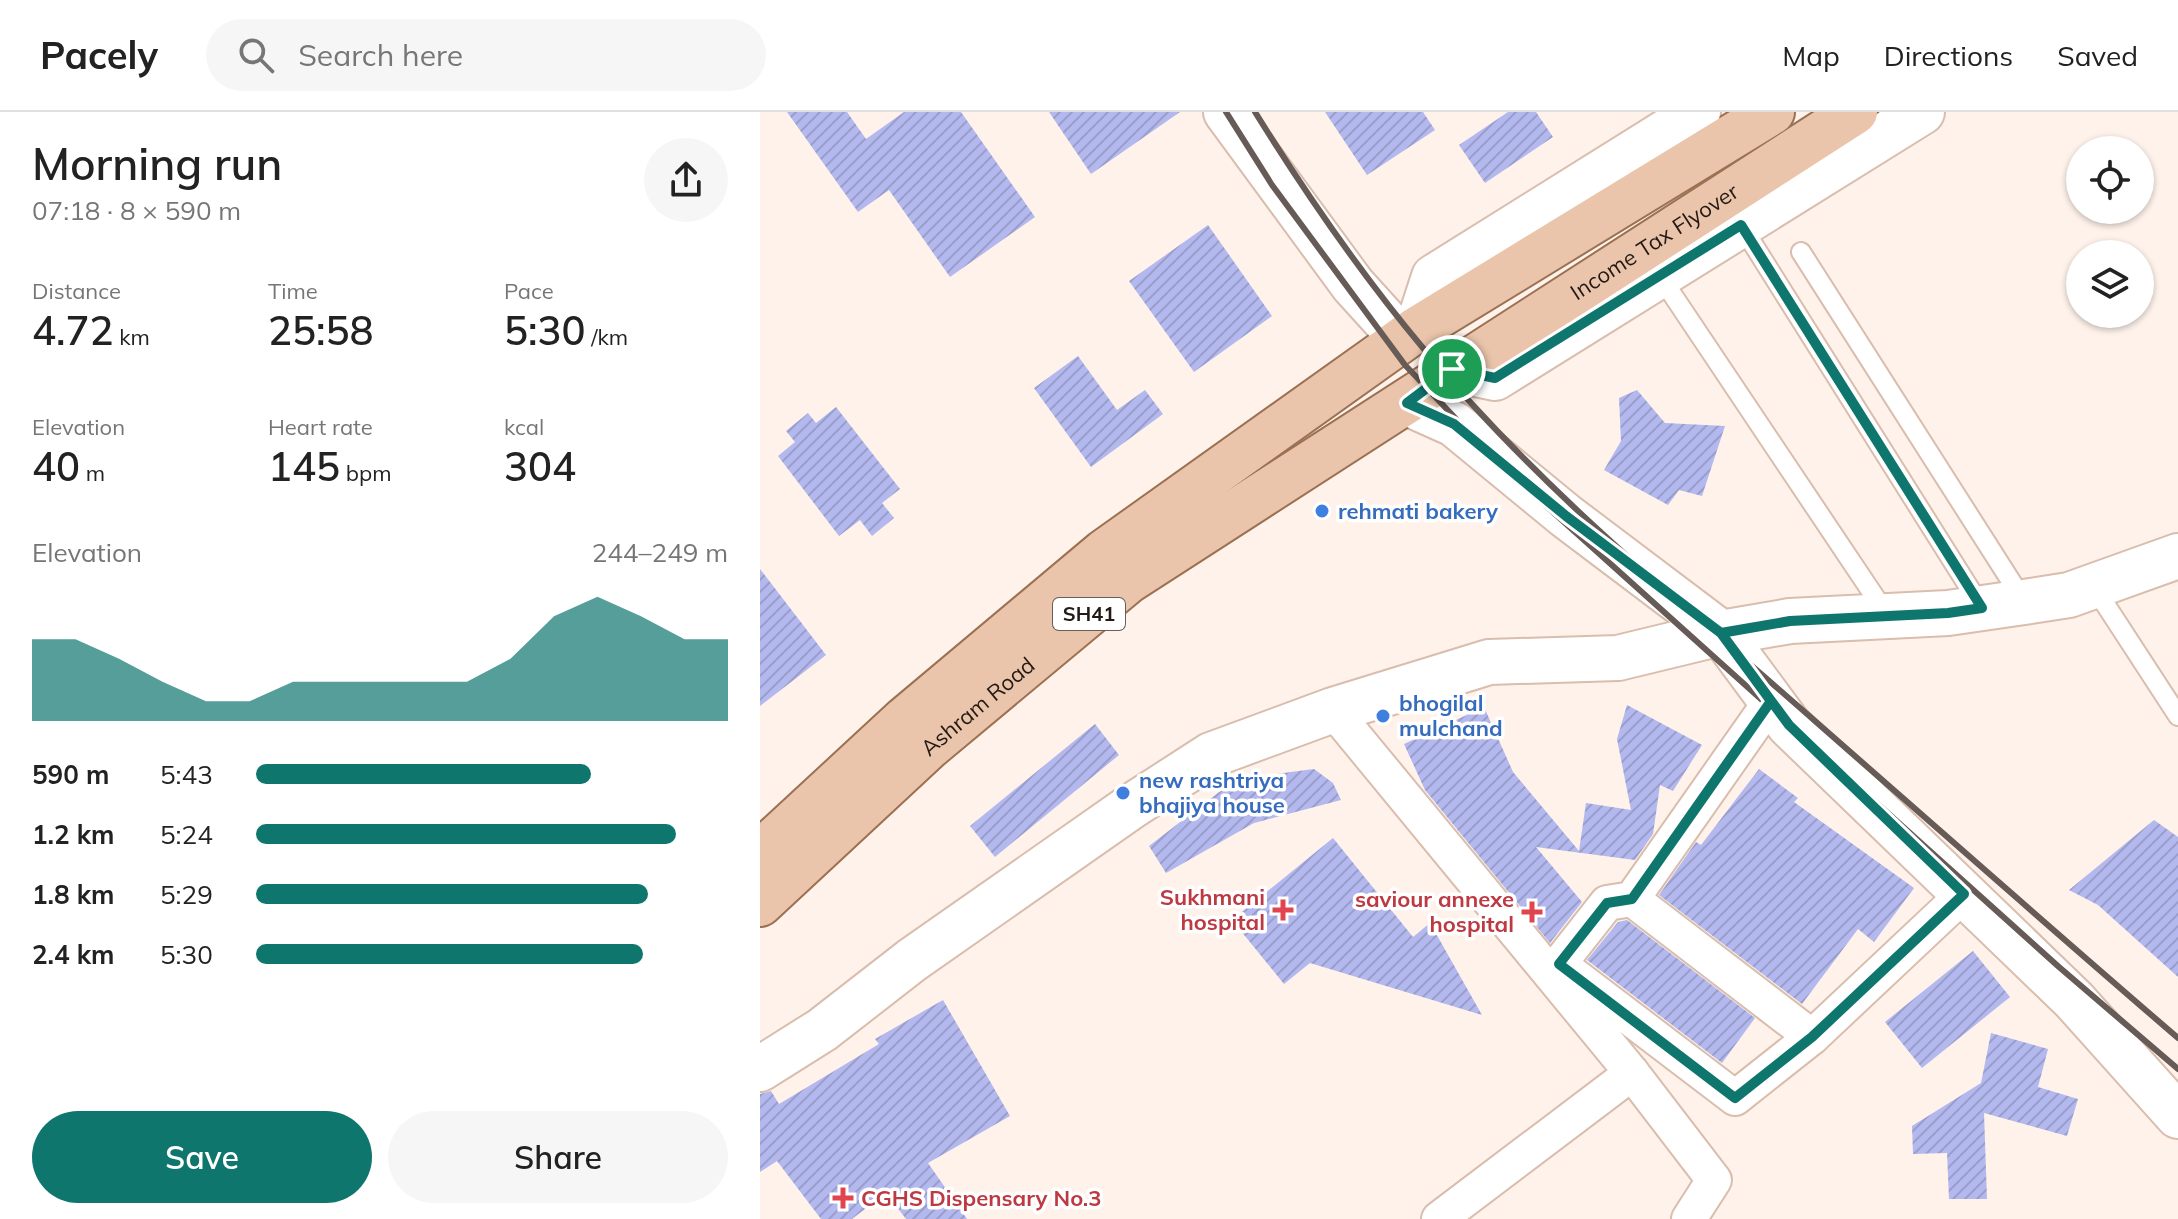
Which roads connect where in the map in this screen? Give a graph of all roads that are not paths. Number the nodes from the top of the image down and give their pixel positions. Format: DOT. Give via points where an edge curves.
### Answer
graph roads {
  1 [pos="1226,112"];
  2 [pos="1698,112"];
  3 [pos="1772,112"];
  4 [pos="1855,112"];
  5 [pos="1922,112"];
  6 [pos="1741,225"];
  7 [pos="1801,252"];
  8 [pos="1660,276"];
  9 [pos="1410,334"];
  10 [pos="1452,369"];
  11 [pos="1407,403"];
  12 [pos="2178,556"];
  13 [pos="2093,586"];
  14 [pos="2003,605"];
  15 [pos="1887,616"];
  16 [pos="1721,633"];
  17 [pos="1771,701"];
  18 [pos="1333,710"];
  19 [pos="2178,716"];
  20 [pos="760,853"];
  21 [pos="1964,894"];
  22 [pos="1632,899"];
  23 [pos="760,904"];
  24 [pos="1812,1037"];
  25 [pos="760,1069"];
  26 [pos="1632,1073"];
  27 [pos="2178,1116"];
  28 [pos="1439,1219"];
  29 [pos="1689,1219"];
  1 -- 9 [label="main road" via="1353,285"];
  2 -- 9 [label="main road" via="1434,277"];
  3 -- 9 [label="main road, Income Tax Flyover"];
  4 -- 10 [label="main road, Income Tax Flyover / SH41"];
  5 -- 6 [label="main road"];
  6 -- 8 [label="main road"];
  6 -- 14 [label="lane"];
  7 -- 14 [label="lane"];
  8 -- 10 [label="main road" via="1495,378"];
  8 -- 15 [label="lane"];
  9 -- 20 [label="main road, Ashram Road" via="1104,552 905,719"];
  10 -- 11 [label="main road, Ashram Road / SH41"];
  11 -- 16 [label="main road" via="1454,424"];
  11 -- 23 [label="main road, Ashram Road / SH41" via="1128,581 930,746"];
  12 -- 13 [label="main road"];
  13 -- 14 [label="main road"];
  13 -- 19 [label="lane"];
  14 -- 15 [label="main road"];
  15 -- 16 [label="main road" via="1790,621"];
  16 -- 17 [label="main road"];
  16 -- 18 [label="main road" via="1618,658 1489,662"];
  17 -- 21 [label="main road" via="1789,725"];
  17 -- 22 [label="street"];
  18 -- 25 [label="main road" via="1211,755"];
  18 -- 26 [label="street"];
  21 -- 24 [label="street"];
  21 -- 27 [label="main road" via="2074,1000"];
  22 -- 24 [label="street"];
  22 -- 24 [label="street" via="1607,903 1559,964 1735,1098"];
  26 -- 28 [label="street"];
  26 -- 29 [label="street" via="1714,1180"];
}
